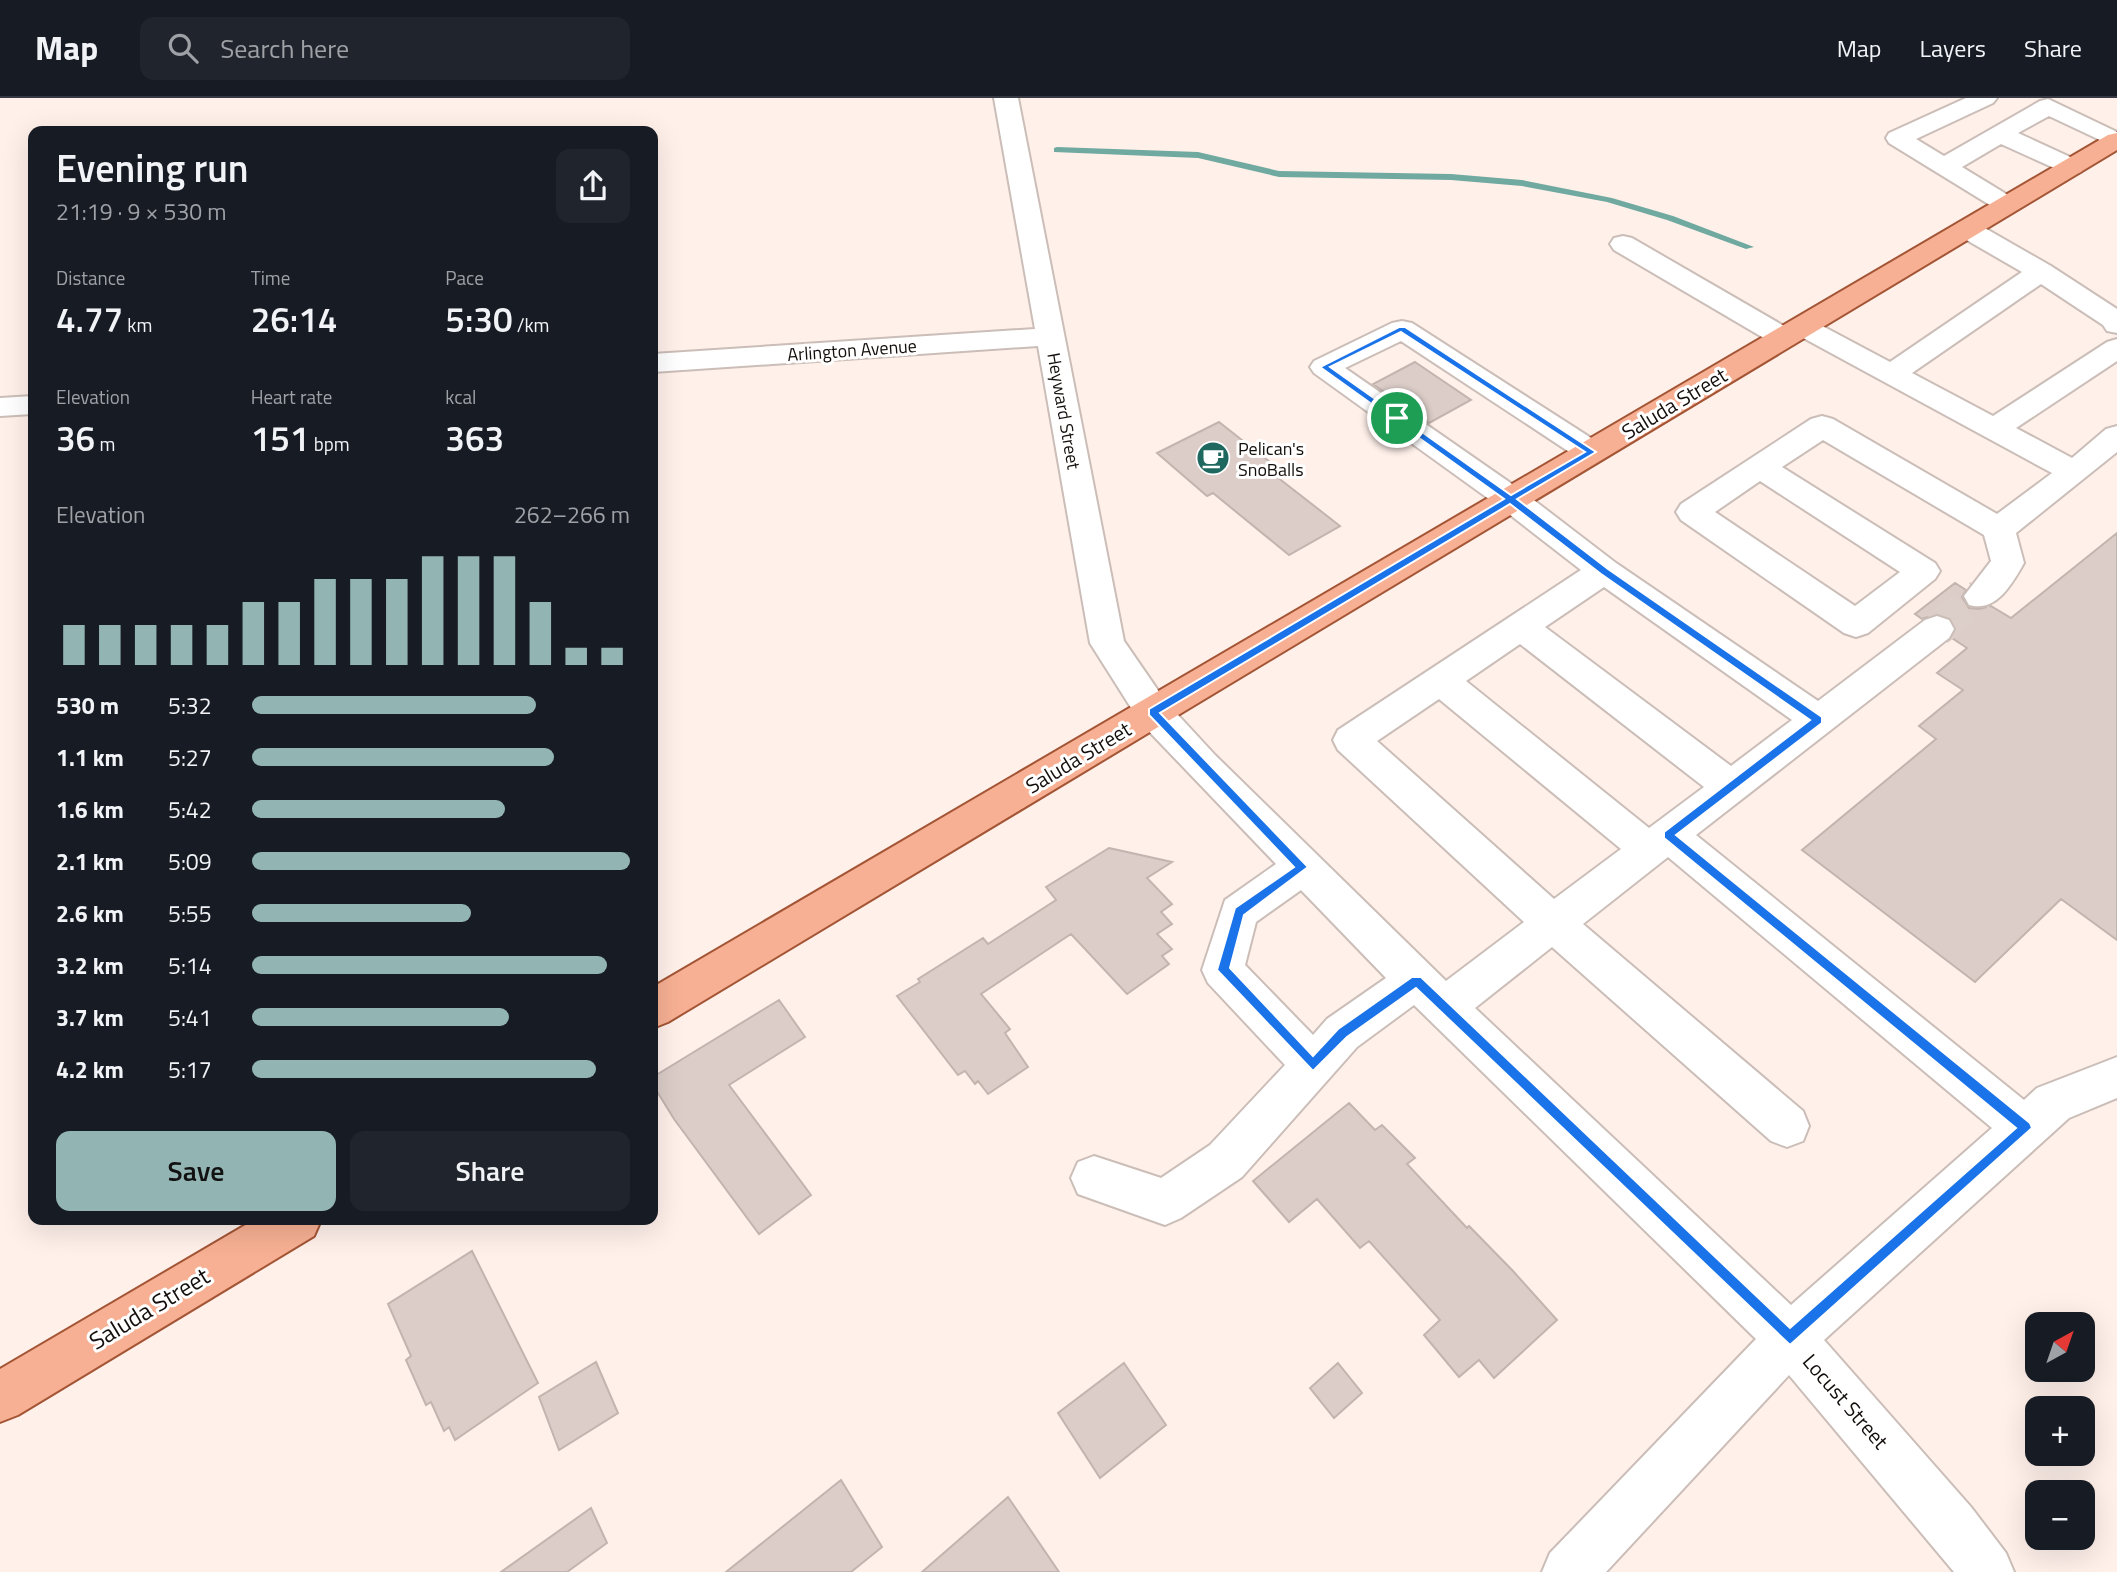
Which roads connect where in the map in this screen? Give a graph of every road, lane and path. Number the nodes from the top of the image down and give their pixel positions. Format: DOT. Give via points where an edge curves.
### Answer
graph roads {
  1 [pos="1006,98"];
  2 [pos="1985,98"];
  3 [pos="2040,102"];
  4 [pos="2000,134"];
  5 [pos="2117,141"];
  6 [pos="1944,167"];
  7 [pos="2072,167"];
  8 [pos="2007,205"];
  9 [pos="1967,229"];
  10 [pos="1623,244"];
  11 [pos="2041,272"];
  12 [pos="2117,325"];
  13 [pos="1793,332"];
  14 [pos="1051,337"];
  15 [pos="2117,348"];
  16 [pos="658,363"];
  17 [pos="1892,374"];
  18 [pos="28,405"];
  19 [pos="0,407"];
  20 [pos="1994,429"];
  21 [pos="2117,436"];
  22 [pos="1591,452"];
  23 [pos="1760,467"];
  24 [pos="2074,472"];
  25 [pos="1511,499"];
  26 [pos="1999,529"];
  27 [pos="1604,571"];
  28 [pos="1981,596"];
  29 [pos="1521,627"];
  30 [pos="1937,629"];
  31 [pos="1440,680"];
  32 [pos="1153,712"];
  33 [pos="1818,720"];
  34 [pos="1731,787"];
  35 [pos="1658,843"];
  36 [pos="1302,867"];
  37 [pos="1553,923"];
  38 [pos="1430,994"];
  39 [pos="658,1006"];
  40 [pos="1313,1065"];
  41 [pos="2117,1077"];
  42 [pos="1787,1126"];
  43 [pos="2025,1128"];
  44 [pos="1094,1178"];
  45 [pos="290,1225"];
  46 [pos="1790,1338"];
  47 [pos="0,1397"];
  48 [pos="1569,1572"];
  49 [pos="1987,1572"];
  1 -- 14 [label="street, Heyward Street"];
  2 -- 6 [label="street" via="1898,138"];
  3 -- 4 [label="street"];
  3 -- 5 [label="street"];
  4 -- 6 [label="street"];
  4 -- 7 [label="street"];
  5 -- 7 [label="main road, Saluda Street"];
  6 -- 8 [label="street"];
  7 -- 8 [label="main road, Saluda Street"];
  8 -- 9 [label="main road, Saluda Street"];
  9 -- 11 [label="street"];
  9 -- 13 [label="main road, Saluda Street"];
  10 -- 13 [label="street"];
  11 -- 12 [label="street"];
  11 -- 17 [label="street"];
  13 -- 17 [label="street"];
  13 -- 22 [label="main road, Saluda Street"];
  14 -- 16 [label="street, Arlington Avenue"];
  14 -- 32 [label="street, Heyward Street" via="1107,643"];
  15 -- 20 [label="street"];
  17 -- 20 [label="street"];
  18 -- 19 [label="street"];
  20 -- 24 [label="street"];
  21 -- 24 [label="street"];
  22 -- 25 [label="main road, Saluda Street"];
  22 -- 25 [label="street" via="1402,329 1324,367"];
  23 -- 23 [label="street" via="1692,512 1856,624 1923,571"];
  23 -- 26 [label="street" via="1822,426"];
  24 -- 26 [label="street"];
  25 -- 27 [label="street"];
  25 -- 32 [label="main road, Saluda Street"];
  26 -- 28 [label="street" via="2008,563"];
  27 -- 29 [label="street"];
  27 -- 33 [label="street"];
  29 -- 31 [label="street"];
  29 -- 34 [label="street"];
  30 -- 33 [label="street"];
  31 -- 35 [label="street"];
  31 -- 37 [label="street" via="1351,740"];
  32 -- 36 [label="street, Locust Street"];
  32 -- 39 [label="main road, Saluda Street"];
  33 -- 34 [label="street"];
  34 -- 35 [label="street"];
  35 -- 37 [label="street"];
  35 -- 43 [label="street"];
  36 -- 38 [label="street, Locust Street"];
  36 -- 40 [label="street" via="1239,912 1223,970"];
  37 -- 38 [label="street"];
  37 -- 42 [label="street"];
  38 -- 40 [label="street" via="1342,1033"];
  38 -- 46 [label="street, Locust Street"];
  40 -- 44 [label="street" via="1226,1161 1165,1202"];
  41 -- 43 [label="street" via="2053,1103"];
  43 -- 46 [label="street"];
  45 -- 47 [label="main road, Saluda Street"];
  46 -- 48 [label="street"];
  46 -- 49 [label="street, Locust Street"];
}
